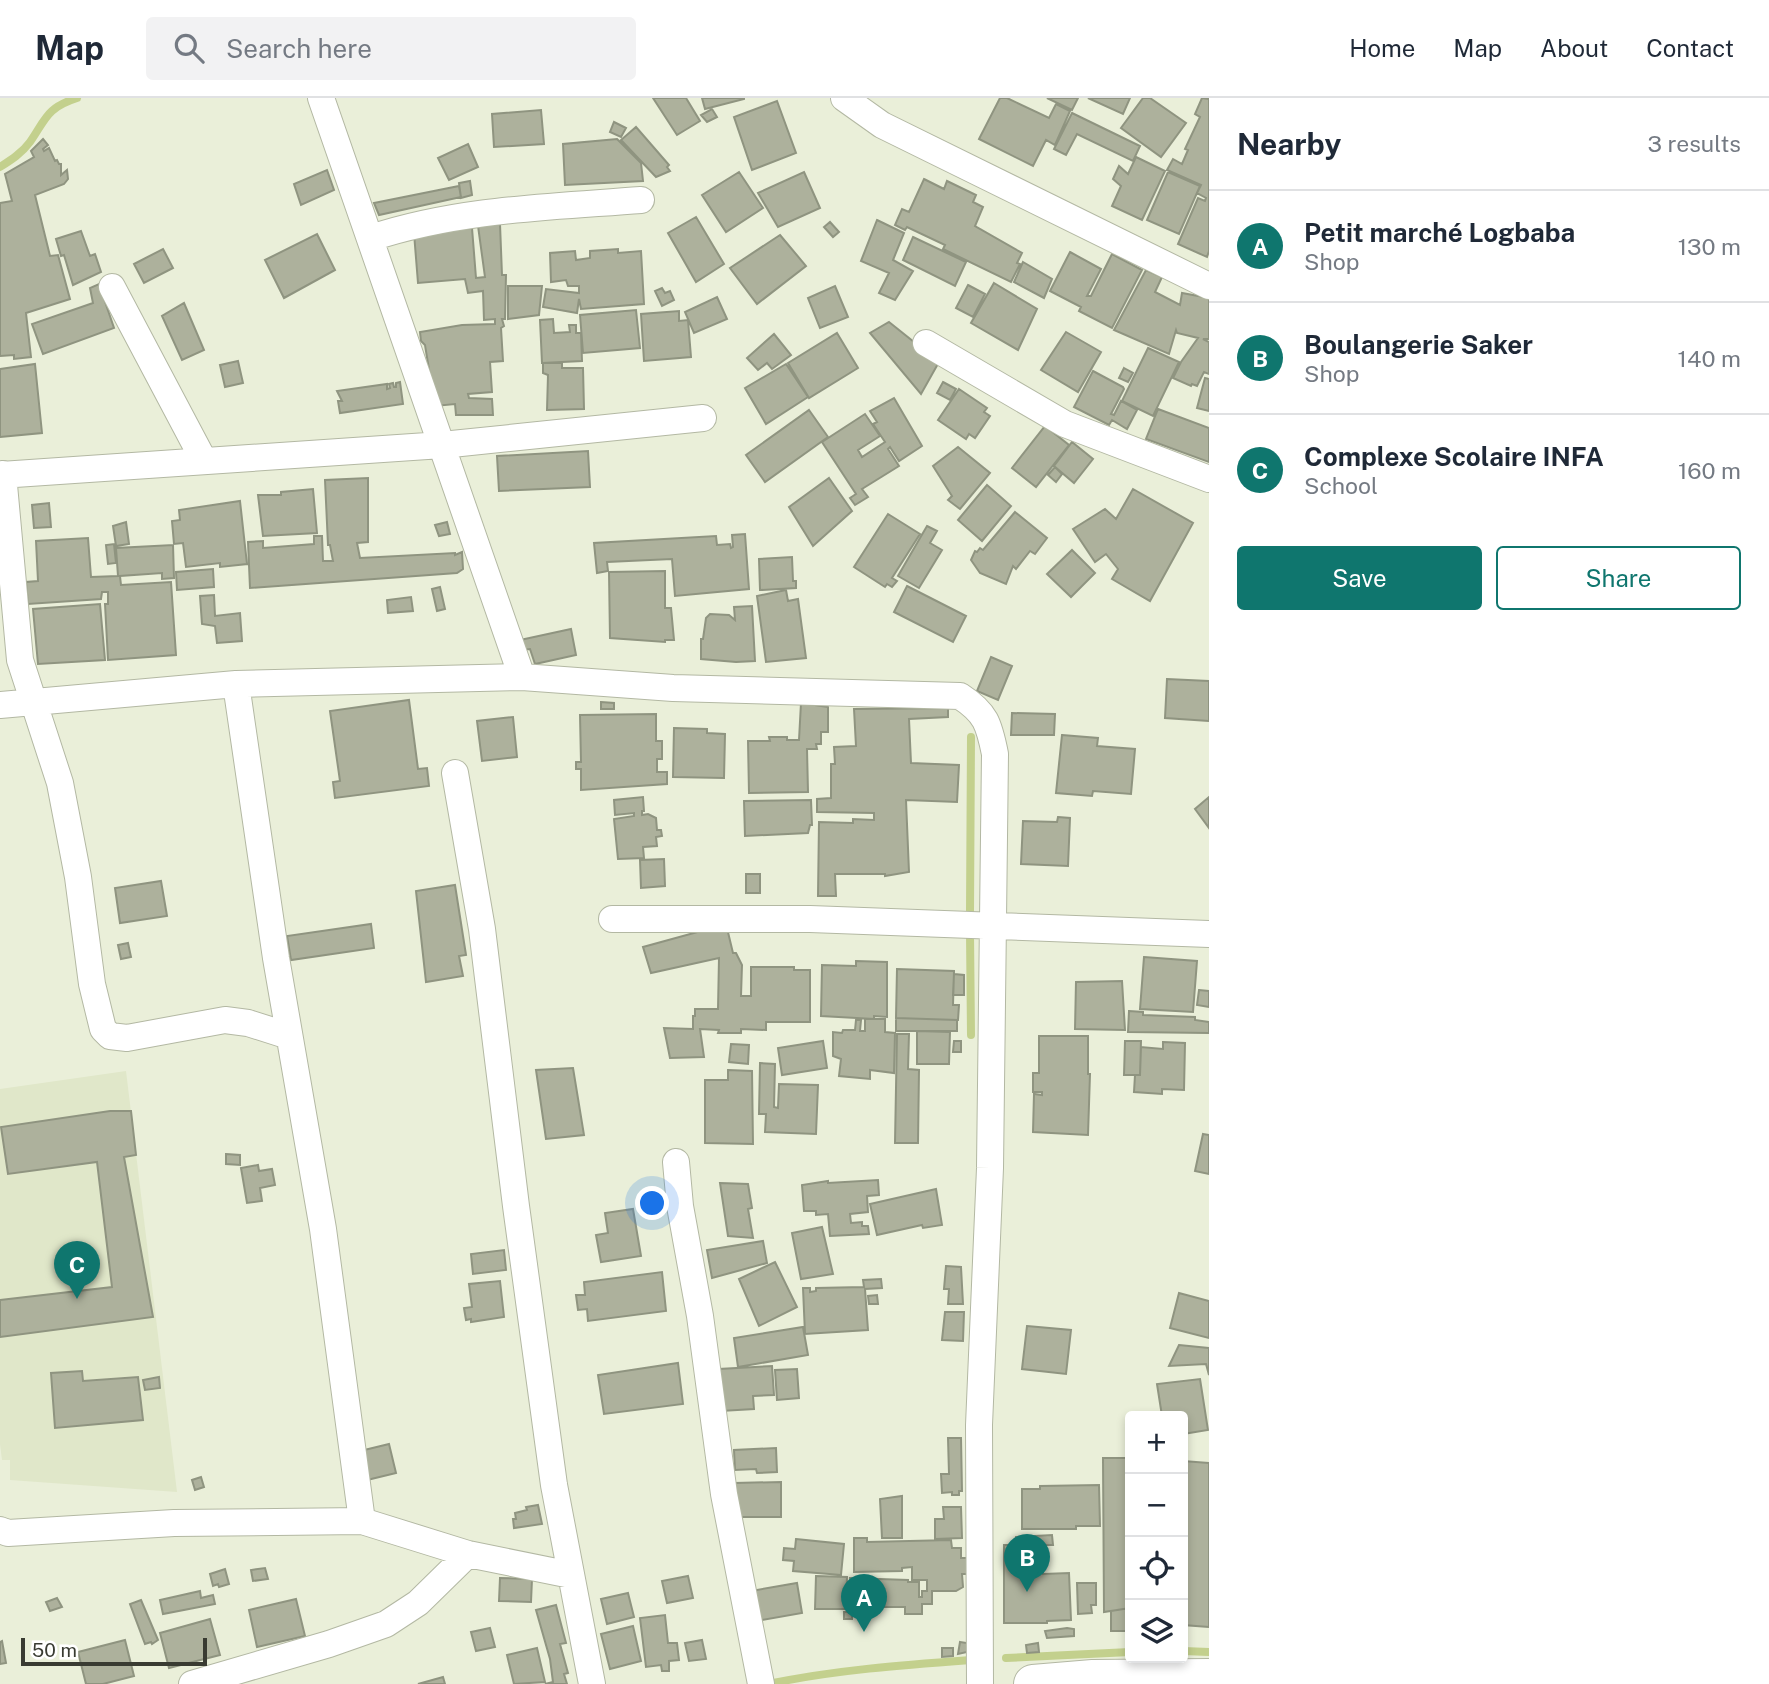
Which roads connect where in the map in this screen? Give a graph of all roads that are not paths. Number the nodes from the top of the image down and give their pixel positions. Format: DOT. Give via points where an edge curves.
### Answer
graph roads {
  1 [pos="321,98"];
  2 [pos="844,98"];
  3 [pos="641,200"];
  4 [pos="371,238"];
  5 [pos="1209,286"];
  6 [pos="112,287"];
  7 [pos="926,343"];
  8 [pos="703,418"];
  9 [pos="442,445"];
  10 [pos="203,459"];
  11 [pos="2,474"];
  12 [pos="1209,479"];
  13 [pos="522,677"];
  14 [pos="236,684"];
  15 [pos="35,703"];
  16 [pos="0,705"];
  17 [pos="455,773"];
  18 [pos="612,919"];
  19 [pos="994,926"];
  20 [pos="1209,934"];
  21 [pos="289,1035"];
  22 [pos="676,1162"];
  23 [pos="362,1521"];
  24 [pos="3,1536"];
  25 [pos="468,1554"];
  26 [pos="572,1575"];
  27 [pos="1209,1678"];
  28 [pos="192,1684"];
  29 [pos="592,1684"];
  30 [pos="761,1684"];
  31 [pos="980,1684"];
  32 [pos="1033,1684"];
  1 -- 4 [label="street"];
  2 -- 5 [label="street" via="883,125"];
  3 -- 4 [label="street" via="493,212 407,226"];
  4 -- 9 [label="street"];
  6 -- 10 [label="street"];
  7 -- 12 [label="street" via="1065,424"];
  8 -- 9 [label="street"];
  9 -- 10 [label="street"];
  9 -- 13 [label="street"];
  10 -- 11 [label="street"];
  11 -- 15 [label="street" via="20,660"];
  13 -- 14 [label="street"];
  13 -- 19 [label="street" via="673,688 960,696 988,721 995,754"];
  14 -- 15 [label="street"];
  14 -- 21 [label="street"];
  15 -- 16 [label="street"];
  15 -- 21 [label="street" via="60,783 103,1029 110,1036 127,1038 225,1020"];
  17 -- 26 [label="street" via="482,929 554,1485"];
  18 -- 19 [label="street" via="810,919"];
  19 -- 20 [label="street"];
  19 -- 31 [label="street" via="979,1425"];
  21 -- 23 [label="street" via="323,1229"];
  22 -- 30 [label="street" via="724,1494"];
  23 -- 24 [label="street" via="174,1523"];
  23 -- 25 [label="street"];
  25 -- 26 [label="street"];
  25 -- 28 [label="street" via="418,1603 386,1624"];
  26 -- 29 [label="street"];
  27 -- 32 [label="main road"];
}
